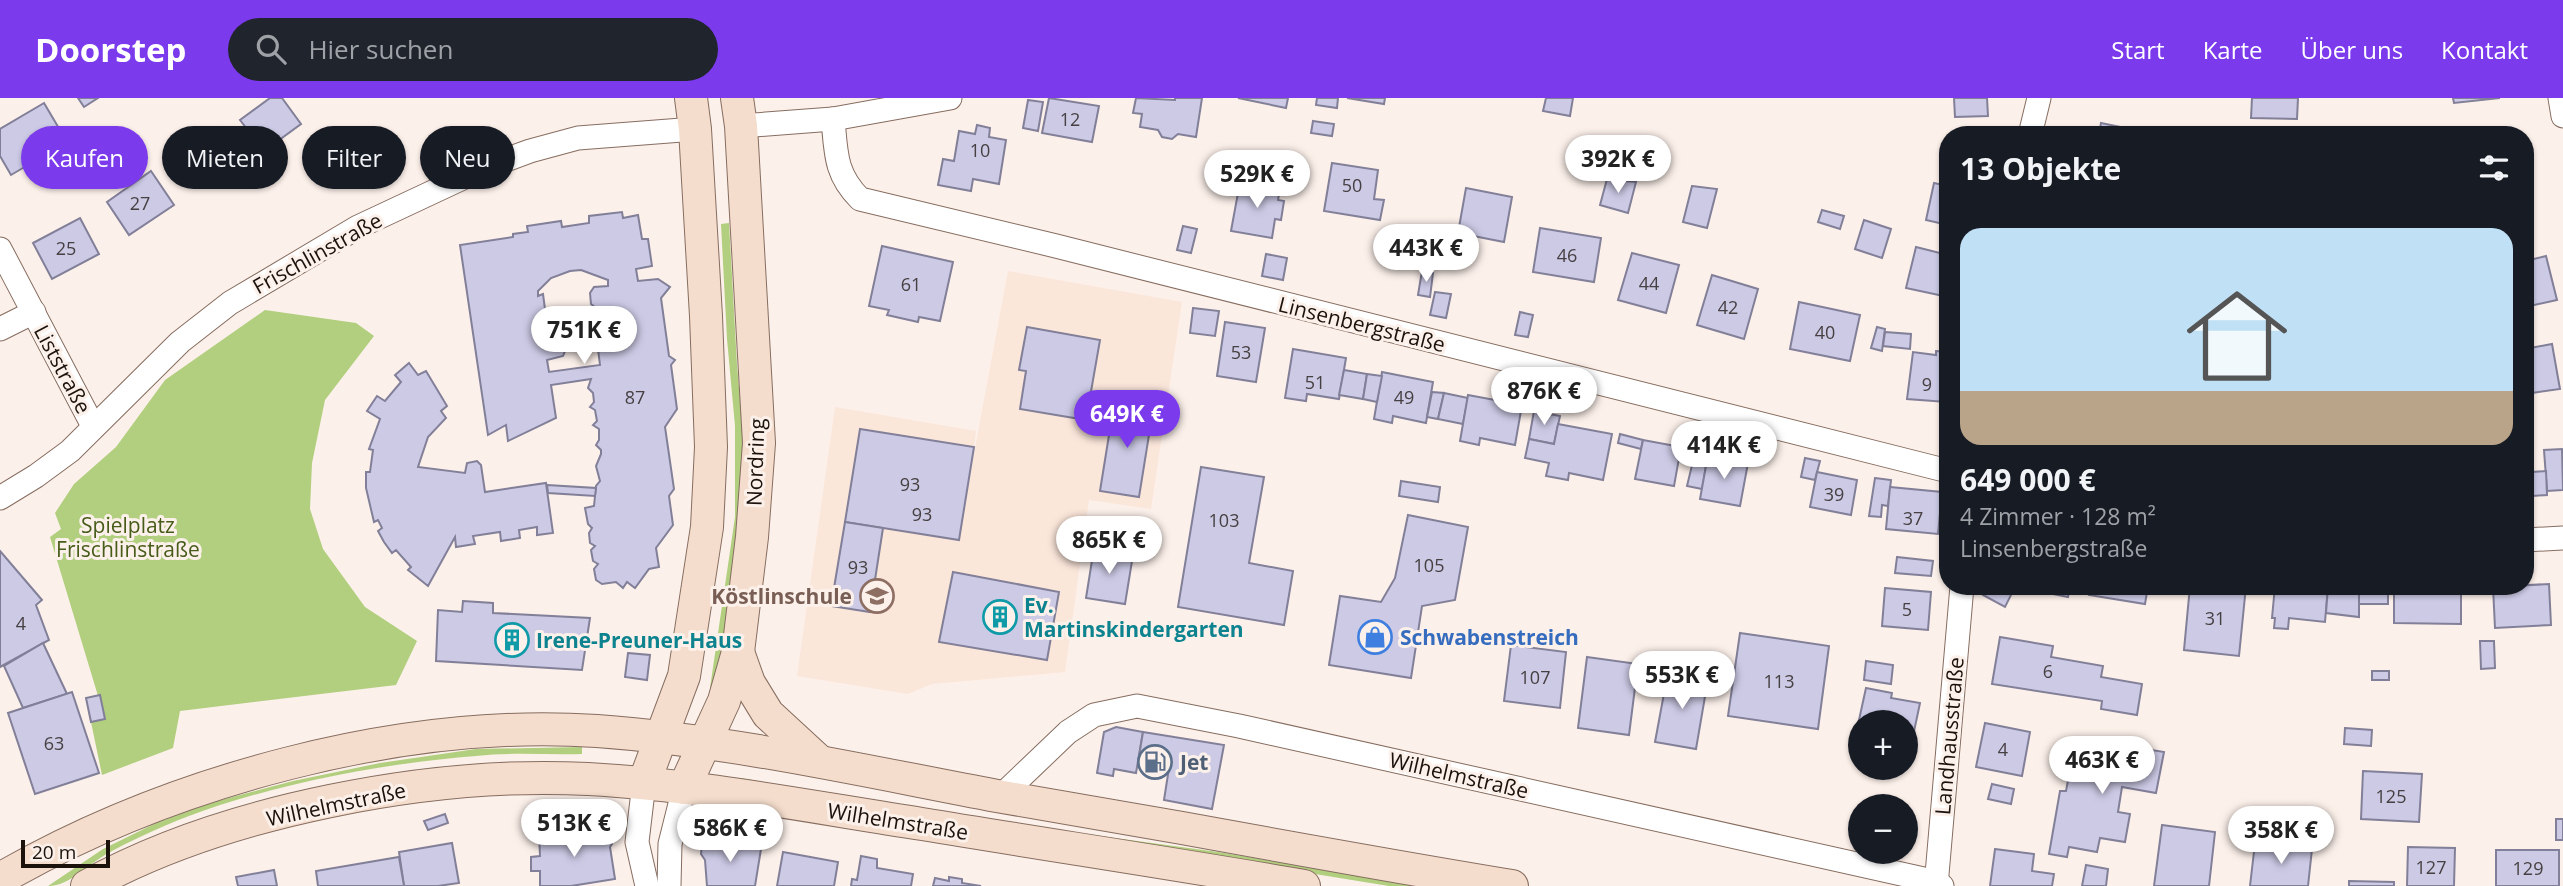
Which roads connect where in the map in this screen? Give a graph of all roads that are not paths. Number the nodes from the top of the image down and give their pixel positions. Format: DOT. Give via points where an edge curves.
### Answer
graph roads {
  1 [pos="691,98"];
  2 [pos="950,98"];
  3 [pos="2039,98"];
  4 [pos="2560,98"];
  5 [pos="739,112"];
  6 [pos="2563,116"];
  7 [pos="833,120"];
  8 [pos="2032,126"];
  9 [pos="695,129"];
  10 [pos="0,249"];
  11 [pos="34,313"];
  12 [pos="0,329"];
  13 [pos="93,426"];
  14 [pos="1939,469"];
  15 [pos="0,498"];
  16 [pos="2563,538"];
  17 [pos="2534,540"];
  18 [pos="1961,595"];
  19 [pos="738,652"];
  20 [pos="660,737"];
  21 [pos="705,742"];
  22 [pos="819,761"];
  23 [pos="644,783"];
  24 [pos="684,788"];
  25 [pos="1001,796"];
  26 [pos="0,879"];
  27 [pos="1939,885"];
  28 [pos="87,886"];
  29 [pos="647,886"];
  30 [pos="669,886"];
  31 [pos="1304,886"];
  32 [pos="1512,886"];
  1 -- 9 [label="main road"];
  2 -- 7 [label="street"];
  3 -- 8 [label="street"];
  4 -- 6 [label="street"];
  5 -- 7 [label="street"];
  5 -- 9 [label="main road"];
  5 -- 19 [label="main road, Nordring" via="759,443"];
  7 -- 14 [label="street, Linsenbergstraße" via="836,160 845,184 860,199"];
  9 -- 13 [label="street, Frischlinstraße" via="579,138 530,151 358,227 230,303 180,342"];
  9 -- 20 [label="main road" via="711,447 707,527 684,676"];
  10 -- 11 [label="street, Liststraße"];
  11 -- 12 [label="street, Liststraße"];
  11 -- 13 [label="street, Liststraße"];
  13 -- 15 [label="street, Frischlinstraße" via="70,451"];
  16 -- 17 [label="street"];
  18 -- 27 [label="street, Landhausstraße"];
  19 -- 21 [label="main road, Nordring" via="724,701"];
  19 -- 22 [label="main road" via="749,683 768,714"];
  20 -- 21 [label="main road, Wilhelmstraße"];
  20 -- 23 [label="main road"];
  20 -- 26 [label="main road, Wilhelmstraße" via="593,731 471,734 292,762 149,807"];
  21 -- 22 [label="main road, Wilhelmstraße"];
  21 -- 24 [label="main road, Nordring"];
  22 -- 25 [label="main road, Wilhelmstraße"];
  23 -- 24 [label="main road, Wilhelmstraße"];
  23 -- 28 [label="main road, Wilhelmstraße" via="501,779 377,793 301,808 210,834 137,861"];
  23 -- 29 [label="street" via="637,842"];
  24 -- 30 [label="street" via="670,844"];
  24 -- 31 [label="main road, Wilhelmstraße"];
  25 -- 27 [label="street, Wilhelmstraße" via="1068,732 1094,715 1137,706"];
  25 -- 32 [label="main road, Wilhelmstraße"];
}
